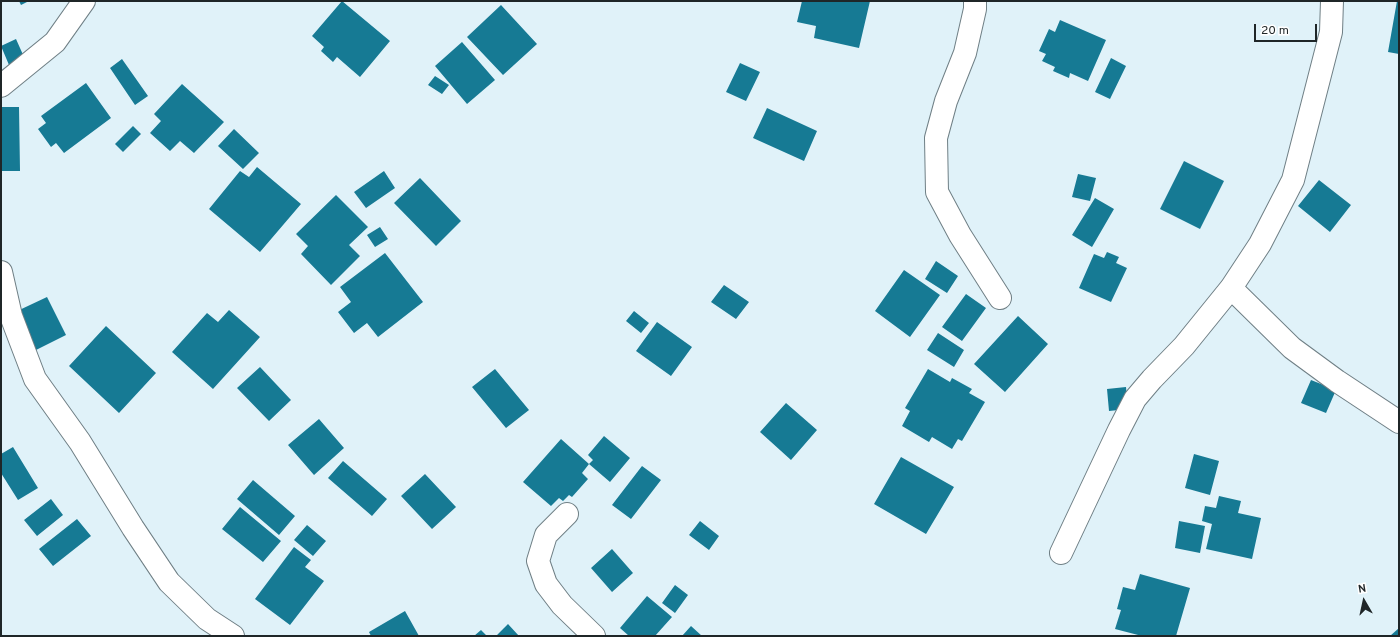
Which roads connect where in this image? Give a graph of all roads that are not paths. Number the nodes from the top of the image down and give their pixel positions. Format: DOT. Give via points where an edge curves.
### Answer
graph roads {
  1 [pos="84,1"];
  2 [pos="975,1"];
  3 [pos="1332,1"];
  4 [pos="1,86"];
  5 [pos="1,272"];
  6 [pos="1231,288"];
  7 [pos="1000,298"];
  8 [pos="1399,422"];
  9 [pos="567,514"];
  10 [pos="1061,553"];
  11 [pos="233,636"];
  12 [pos="594,636"];
  1 -- 4 [label="street" via="55,42"];
  2 -- 7 [label="street" via="965,53 946,101 936,138 937,192 960,235"];
  3 -- 6 [label="street" via="1331,32 1293,180 1260,244"];
  5 -- 11 [label="street" via="11,316 35,379 80,442 169,582 207,619"];
  6 -- 8 [label="street" via="1292,348"];
  6 -- 10 [label="street" via="1184,346 1135,399"];
  9 -- 12 [label="street" via="546,535 538,561 546,584 562,605"];
}
